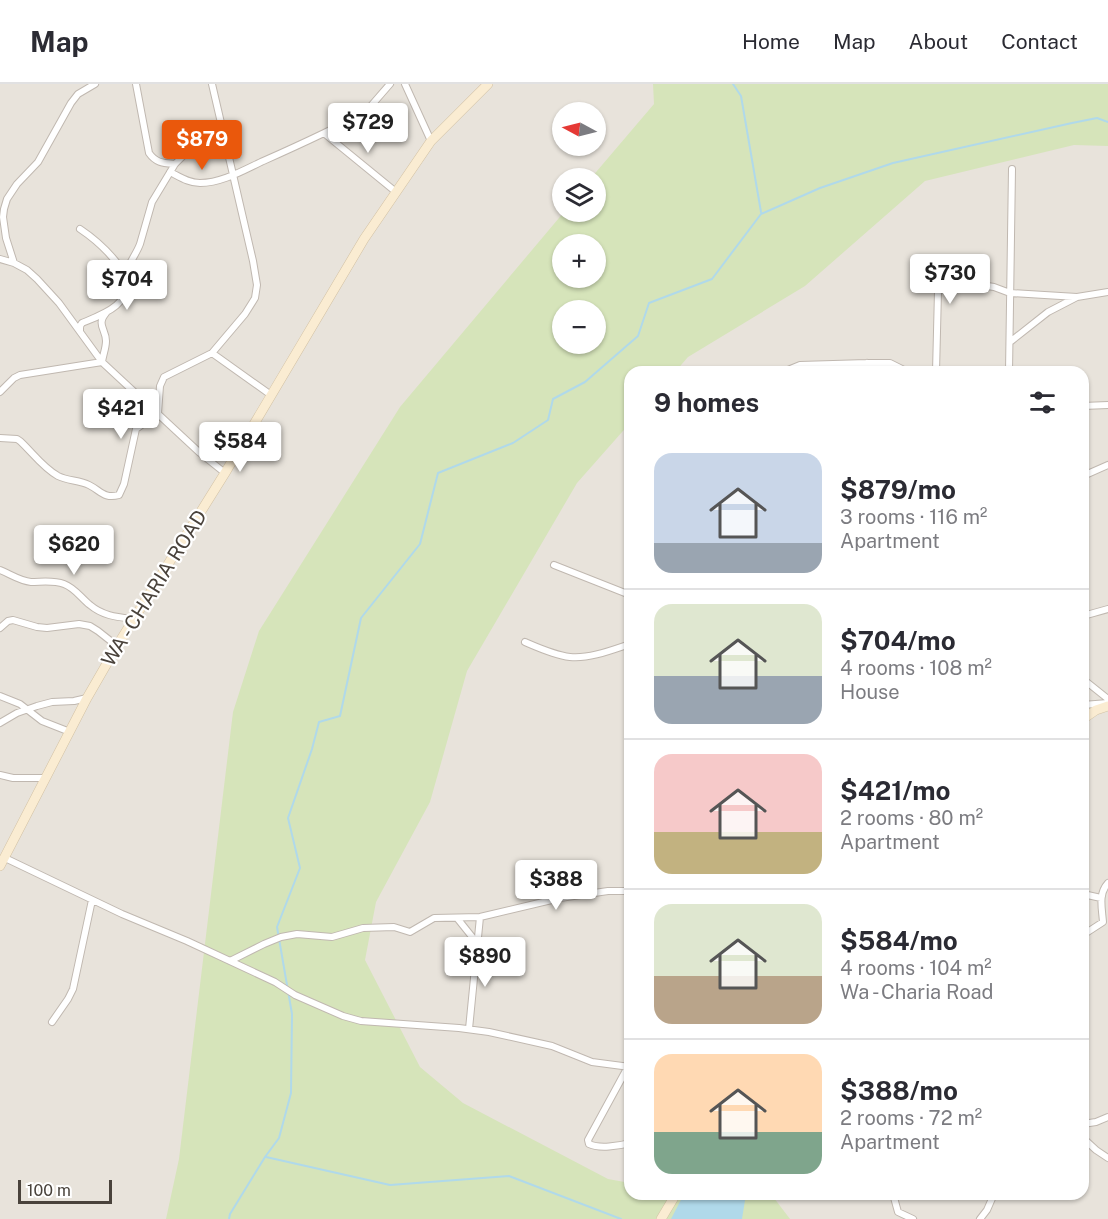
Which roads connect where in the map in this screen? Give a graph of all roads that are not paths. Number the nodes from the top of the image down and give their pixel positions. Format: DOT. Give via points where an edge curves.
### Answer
graph roads {
  1 [pos="95,84"];
  2 [pos="136,84"];
  3 [pos="212,84"];
  4 [pos="390,84"];
  5 [pos="405,84"];
  6 [pos="488,84"];
  7 [pos="325,134"];
  8 [pos="225,138"];
  9 [pos="430,141"];
  10 [pos="175,164"];
  11 [pos="1012,169"];
  12 [pos="171,172"];
  13 [pos="233,175"];
  14 [pos="396,192"];
  15 [pos="80,229"];
  16 [pos="0,259"];
  17 [pos="14,264"];
  18 [pos="126,275"];
  19 [pos="1108,292"];
  20 [pos="1010,293"];
  21 [pos="1077,297"];
  22 [pos="106,313"];
  23 [pos="80,331"];
  24 [pos="1010,342"];
  25 [pos="212,353"];
  26 [pos="102,362"];
  27 [pos="867,363"];
  28 [pos="798,366"];
  29 [pos="864,366"];
  30 [pos="896,366"];
  31 [pos="936,366"];
  32 [pos="1009,366"];
  33 [pos="0,392"];
  34 [pos="271,395"];
  35 [pos="1108,405"];
  36 [pos="1089,406"];
  37 [pos="158,413"];
  38 [pos="0,438"];
  39 [pos="1108,465"];
  40 [pos="225,473"];
  41 [pos="1089,473"];
  42 [pos="554,565"];
  43 [pos="0,570"];
  44 [pos="624,593"];
  45 [pos="1108,609"];
  46 [pos="1089,614"];
  47 [pos="134,619"];
  48 [pos="0,628"];
  49 [pos="525,642"];
  50 [pos="117,646"];
  51 [pos="624,646"];
  52 [pos="1089,685"];
  53 [pos="0,696"];
  54 [pos="87,698"];
  55 [pos="1108,703"];
  56 [pos="1089,705"];
  57 [pos="27,709"];
  58 [pos="1089,715"];
  59 [pos="0,723"];
  60 [pos="70,732"];
  61 [pos="0,775"];
  62 [pos="47,778"];
  63 [pos="2,862"];
  64 [pos="1108,883"];
  65 [pos="624,891"];
  66 [pos="1089,895"];
  67 [pos="1101,898"];
  68 [pos="92,900"];
  69 [pos="480,917"];
  70 [pos="457,918"];
  71 [pos="1089,931"];
  72 [pos="477,944"];
  73 [pos="230,961"];
  74 [pos="52,1022"];
  75 [pos="469,1029"];
  76 [pos="624,1065"];
  77 [pos="624,1075"];
  78 [pos="1108,1117"];
  79 [pos="1089,1123"];
  80 [pos="1089,1144"];
  81 [pos="624,1145"];
  82 [pos="1108,1158"];
  83 [pos="672,1200"];
  84 [pos="895,1200"];
  85 [pos="991,1200"];
  86 [pos="661,1219"];
  87 [pos="912,1219"];
  88 [pos="980,1219"];
  1 -- 17 [label="street" via="71,103 38,162 7,199 3,218"];
  2 -- 10 [label="street" via="149,153 158,162"];
  3 -- 8 [label="street"];
  4 -- 7 [label="street" via="365,111"];
  5 -- 9 [label="street"];
  6 -- 9 [label="street, WA - CHARIA ROAD"];
  7 -- 13 [label="street"];
  7 -- 14 [label="street"];
  8 -- 10 [label="street" via="184,155"];
  8 -- 13 [label="street"];
  9 -- 14 [label="street, WA - CHARIA ROAD"];
  10 -- 12 [label="street"];
  11 -- 20 [label="street"];
  12 -- 13 [label="street" via="184,180 201,183"];
  12 -- 18 [label="street" via="152,202 138,251"];
  13 -- 25 [label="street" via="257,285 255,298 245,314"];
  14 -- 34 [label="street, WA - CHARIA ROAD"];
  15 -- 18 [label="street" via="118,262"];
  16 -- 17 [label="street"];
  17 -- 23 [label="street" via="37,279"];
  18 -- 22 [label="street" via="126,293"];
  19 -- 21 [label="street"];
  20 -- 21 [label="street"];
  20 -- 24 [label="street"];
  20 -- 31 [label="street" via="981,285 940,286"];
  21 -- 24 [label="street" via="1047,312"];
  22 -- 23 [label="street" via="82,323"];
  22 -- 26 [label="street" via="101,323 106,340"];
  23 -- 26 [label="street"];
  24 -- 32 [label="street"];
  25 -- 34 [label="street"];
  25 -- 37 [label="street" via="164,377 159,386"];
  26 -- 33 [label="street" via="20,375"];
  26 -- 37 [label="street"];
  27 -- 28 [label="street"];
  27 -- 29 [label="street"];
  27 -- 30 [label="street"];
  34 -- 40 [label="street, WA - CHARIA ROAD"];
  35 -- 36 [label="street"];
  37 -- 38 [label="street" via="136,429 122,491 113,496 55,474 20,441"];
  37 -- 40 [label="street"];
  39 -- 41 [label="street"];
  40 -- 47 [label="street, WA - CHARIA ROAD"];
  42 -- 44 [label="street"];
  43 -- 47 [label="street" via="29,582 63,584 105,615"];
  45 -- 46 [label="street"];
  47 -- 50 [label="street, WA - CHARIA ROAD"];
  48 -- 50 [label="street" via="13,620 47,628 79,624 90,626"];
  49 -- 51 [label="street" via="571,657"];
  50 -- 54 [label="street, WA - CHARIA ROAD"];
  52 -- 55 [label="street"];
  53 -- 57 [label="street"];
  54 -- 57 [label="street"];
  54 -- 60 [label="street, WA - CHARIA ROAD"];
  55 -- 56 [label="street"];
  55 -- 58 [label="street"];
  57 -- 59 [label="street"];
  57 -- 60 [label="street" via="42,721"];
  60 -- 62 [label="street, WA - CHARIA ROAD"];
  61 -- 62 [label="street"];
  62 -- 63 [label="street, WA - CHARIA ROAD"];
  63 -- 68 [label="street"];
  64 -- 67 [label="street"];
  65 -- 69 [label="street" via="560,898"];
  66 -- 67 [label="street"];
  67 -- 71 [label="street" via="1103,922"];
  68 -- 73 [label="street"];
  68 -- 74 [label="street" via="73,989"];
  69 -- 70 [label="street"];
  69 -- 72 [label="street"];
  70 -- 72 [label="street"];
  70 -- 73 [label="street" via="434,918 410,932 394,927 363,928 332,937 281,937"];
  72 -- 75 [label="street"];
  73 -- 75 [label="street" via="343,1016 362,1021"];
  75 -- 76 [label="street" via="552,1046 592,1062"];
  77 -- 81 [label="street" via="588,1144"];
  78 -- 79 [label="street"];
  80 -- 82 [label="street"];
  83 -- 86 [label="street"];
  84 -- 87 [label="street" via="898,1212"];
  85 -- 88 [label="street"];
}
